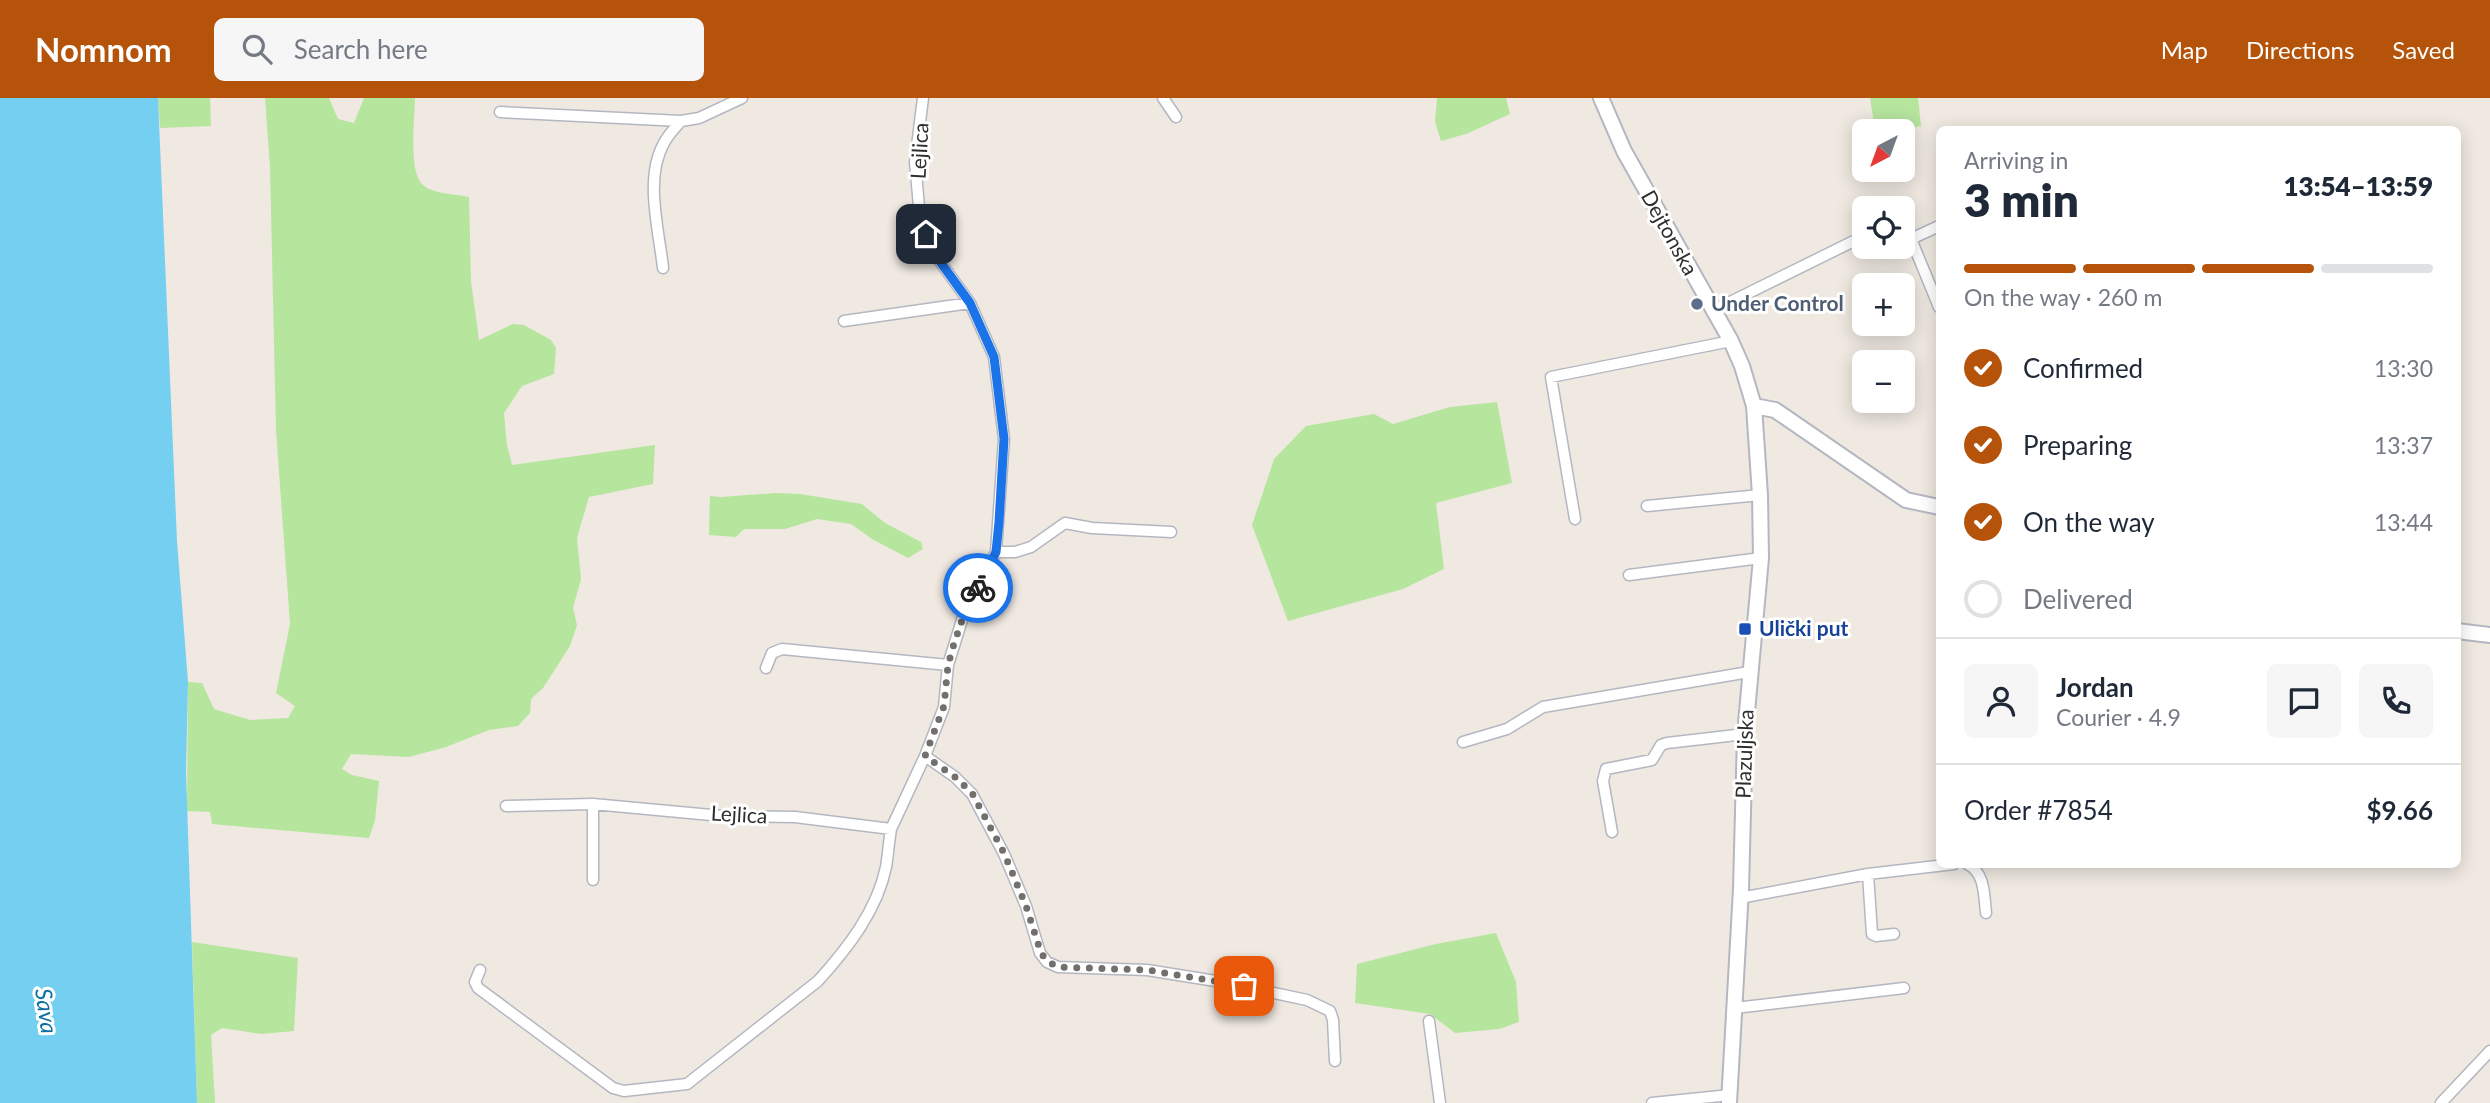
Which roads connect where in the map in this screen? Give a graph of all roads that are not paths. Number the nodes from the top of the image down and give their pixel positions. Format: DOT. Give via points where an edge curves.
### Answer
graph roads {
  1 [pos="742,98"];
  2 [pos="923,98"];
  3 [pos="1163,98"];
  4 [pos="1601,98"];
  5 [pos="500,112"];
  6 [pos="1175,117"];
  7 [pos="681,121"];
  8 [pos="1936,227"];
  9 [pos="1915,237"];
  10 [pos="1852,242"];
  11 [pos="1915,251"];
  12 [pos="663,268"];
  13 [pos="1936,300"];
  14 [pos="970,303"];
  15 [pos="1712,311"];
  16 [pos="844,321"];
  17 [pos="1731,341"];
  18 [pos="1754,406"];
  19 [pos="1760,495"];
  20 [pos="1647,506"];
  21 [pos="1936,508"];
  22 [pos="1575,519"];
  23 [pos="1171,532"];
  24 [pos="996,552"];
  25 [pos="1761,558"];
  26 [pos="1629,575"];
  27 [pos="2461,631"];
  28 [pos="2490,635"];
  29 [pos="948,665"];
  30 [pos="766,668"];
  31 [pos="1749,672"];
  32 [pos="1745,734"];
  33 [pos="1463,742"];
  34 [pos="925,756"];
  35 [pos="593,804"];
  36 [pos="506,806"];
  37 [pos="891,829"];
  38 [pos="1612,832"];
  39 [pos="1936,866"];
  40 [pos="1975,868"];
  41 [pos="1867,874"];
  42 [pos="593,880"];
  43 [pos="1740,898"];
  44 [pos="1986,913"];
  45 [pos="1894,934"];
  46 [pos="480,970"];
  47 [pos="1904,988"];
  48 [pos="1735,1008"];
  49 [pos="1429,1021"];
  50 [pos="2490,1051"];
  51 [pos="1335,1061"];
  52 [pos="1730,1099"];
  53 [pos="1440,1103"];
  54 [pos="1652,1103"];
  55 [pos="2441,1103"];
  1 -- 7 [label="street"];
  2 -- 14 [label="street, Lejlica" via="915,162 920,218 931,249"];
  3 -- 6 [label="street"];
  4 -- 15 [label="main road, Dejtonska" via="1624,151"];
  5 -- 7 [label="street"];
  7 -- 12 [label="street" via="664,143 655,166"];
  8 -- 9 [label="street"];
  10 -- 15 [label="street"];
  11 -- 13 [label="street"];
  14 -- 16 [label="street"];
  14 -- 24 [label="street, Lejlica" via="994,357 1004,439"];
  15 -- 17 [label="main road, Dejtonska"];
  17 -- 18 [label="main road, Dejtonska"];
  17 -- 22 [label="street" via="1551,377"];
  18 -- 19 [label="main road, Plazuljska"];
  18 -- 21 [label="main road" via="1775,410 1906,500"];
  19 -- 20 [label="street"];
  19 -- 25 [label="main road, Plazuljska"];
  23 -- 24 [label="street" via="1065,523 1031,547"];
  24 -- 29 [label="street, Lejlica" via="962,620"];
  25 -- 26 [label="street"];
  25 -- 31 [label="main road, Plazuljska"];
  27 -- 28 [label="main road"];
  29 -- 30 [label="street" via="782,649 772,653"];
  29 -- 34 [label="street, Lejlica" via="944,706"];
  31 -- 32 [label="main road, Plazuljska"];
  31 -- 33 [label="street" via="1543,707 1507,729"];
  32 -- 38 [label="street" via="1667,743 1652,760 1606,769 1603,781"];
  32 -- 43 [label="main road, Plazuljska"];
  34 -- 37 [label="street, Lejlica"];
  34 -- 51 [label="street" via="972,793 1004,853 1047,961 1058,967 1147,970 1307,1000 1329,1012 1333,1020"];
  35 -- 36 [label="street, Lejlica"];
  35 -- 37 [label="street, Lejlica" via="722,816 795,817"];
  35 -- 42 [label="street"];
  37 -- 46 [label="street" via="878,893 835,962 818,981 687,1084 624,1091 613,1087 478,988 475,982"];
  39 -- 41 [label="street"];
  40 -- 44 [label="street" via="1981,879"];
  41 -- 43 [label="street"];
  41 -- 45 [label="street" via="1872,934"];
  43 -- 48 [label="main road, Plazuljska"];
  47 -- 48 [label="street"];
  48 -- 52 [label="main road, Plazuljska"];
  49 -- 53 [label="street"];
  50 -- 55 [label="street"];
  52 -- 54 [label="street"];
}
